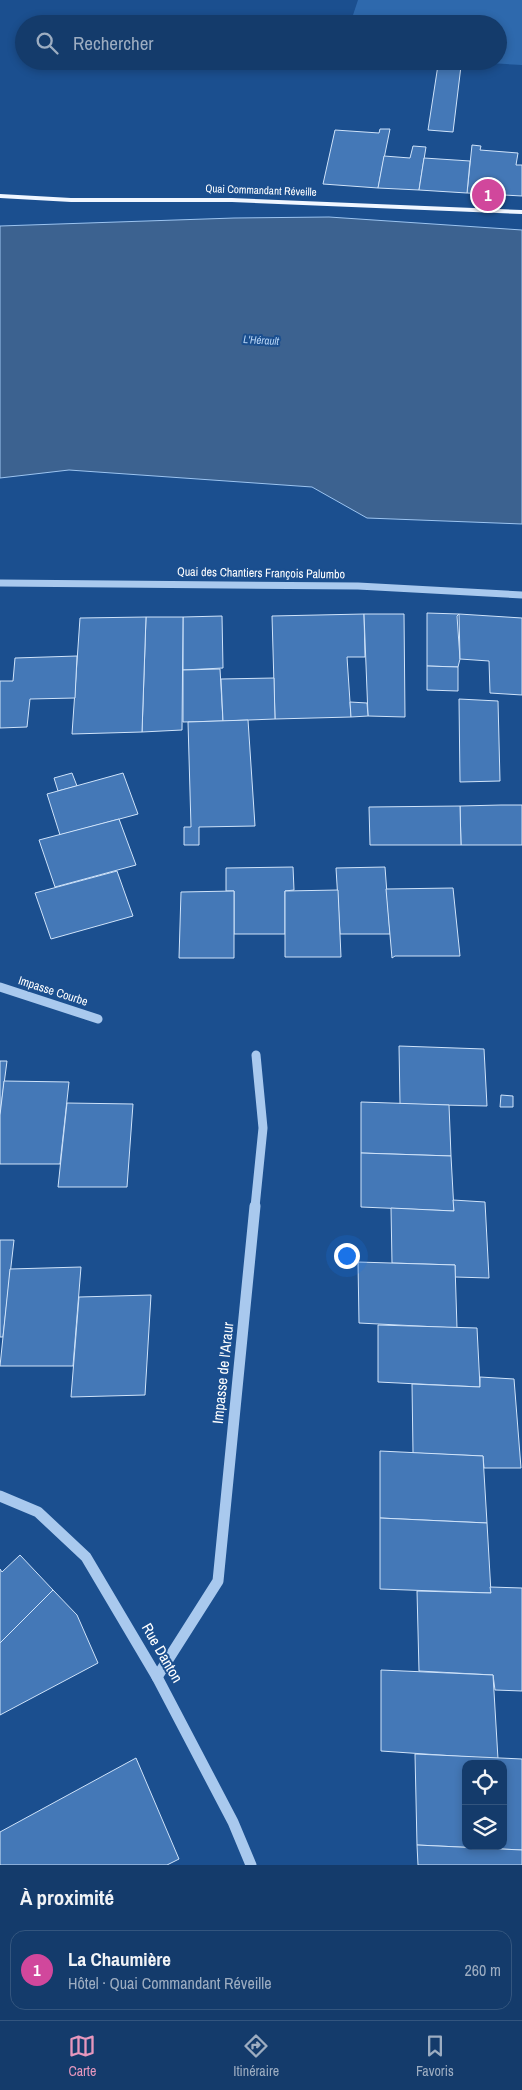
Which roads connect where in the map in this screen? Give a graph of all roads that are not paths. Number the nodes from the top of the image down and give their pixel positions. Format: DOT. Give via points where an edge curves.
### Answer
graph roads {
  1 [pos="0,196"];
  2 [pos="522,212"];
  3 [pos="0,583"];
  4 [pos="522,595"];
  5 [pos="0,987"];
  6 [pos="98,1019"];
  7 [pos="256,1055"];
  8 [pos="0,1496"];
  9 [pos="157,1677"];
  10 [pos="251,1865"];
  1 -- 2 [label="main road, Quai Commandant Réveille" via="71,200 232,200"];
  3 -- 4 [label="street, Quai des Chantiers François Palumbo" via="358,586"];
  5 -- 6 [label="street, Impasse Courbe"];
  7 -- 9 [label="street, Impasse de l'Araur" via="263,1128 218,1581"];
  8 -- 9 [label="street, Rue Danton" via="38,1512 86,1557"];
  9 -- 10 [label="street, Rue Danton" via="234,1822"];
}
